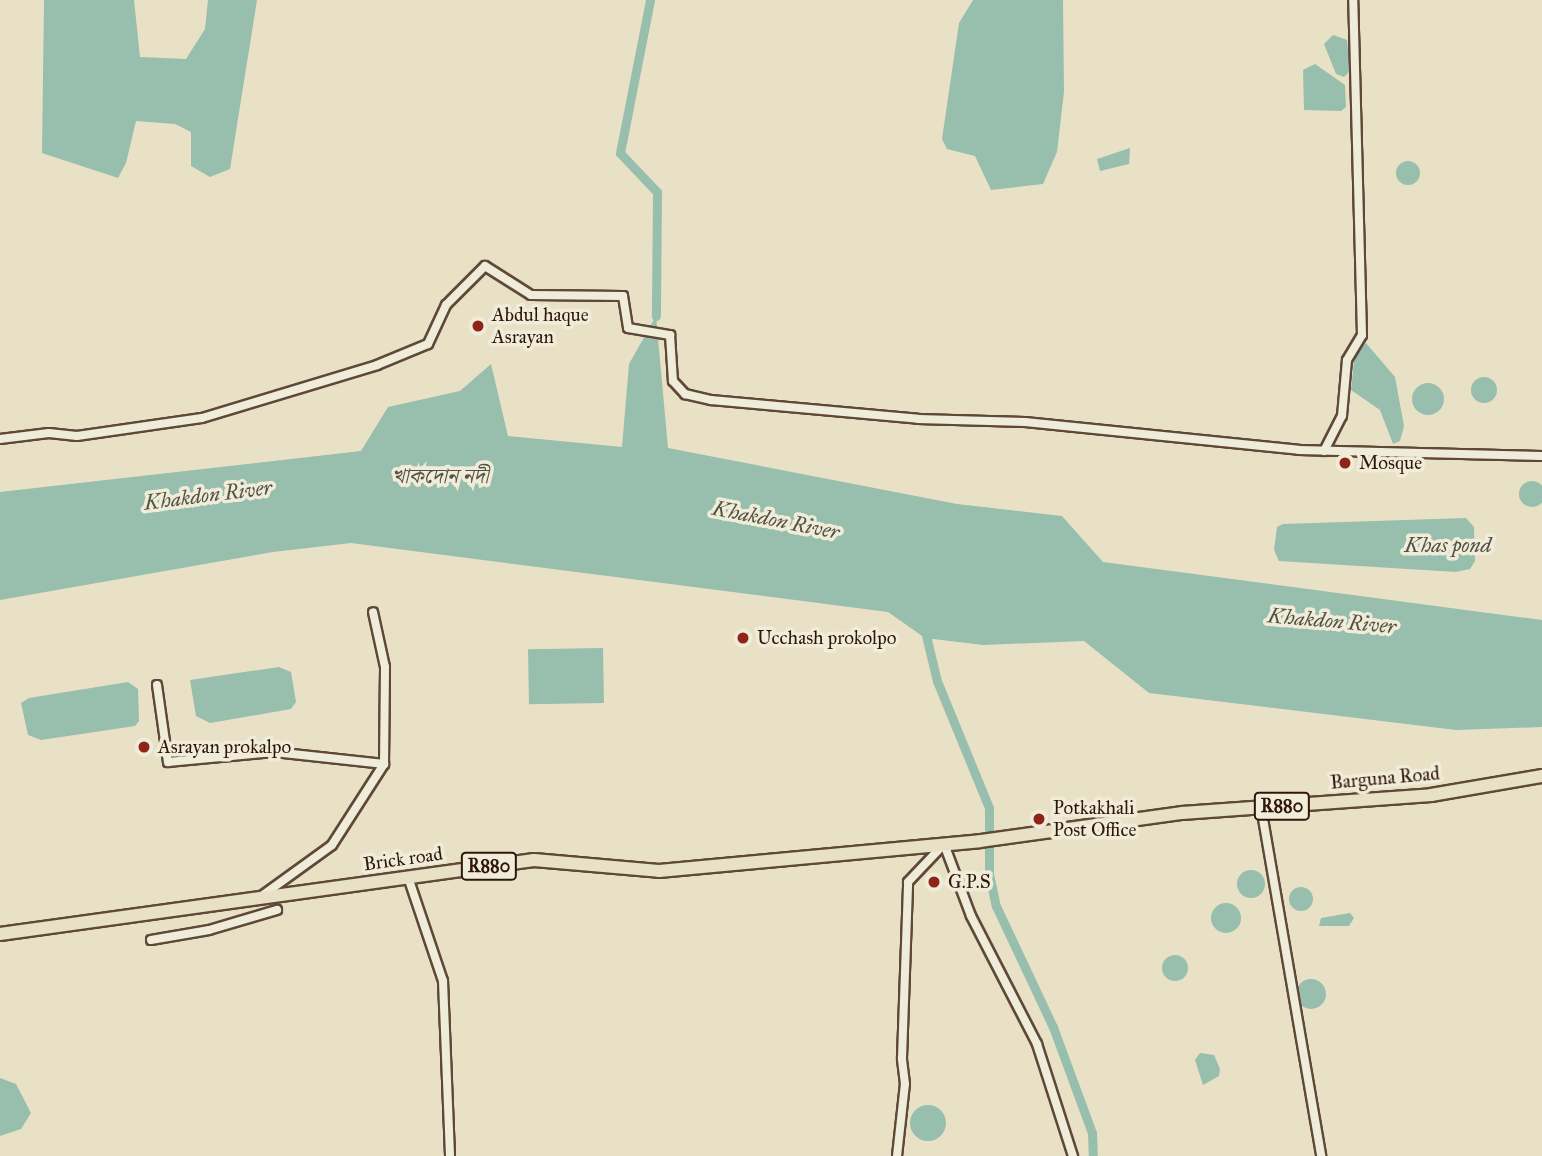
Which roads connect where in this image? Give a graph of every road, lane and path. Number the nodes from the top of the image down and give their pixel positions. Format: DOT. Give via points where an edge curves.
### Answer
graph roads {
  1 [pos="1353,0"];
  2 [pos="0,439"];
  3 [pos="1324,451"];
  4 [pos="1542,456"];
  5 [pos="373,612"];
  6 [pos="157,685"];
  7 [pos="384,764"];
  8 [pos="1542,776"];
  9 [pos="1261,807"];
  10 [pos="980,841"];
  11 [pos="944,844"];
  12 [pos="408,877"];
  13 [pos="261,897"];
  14 [pos="247,899"];
  15 [pos="277,910"];
  16 [pos="250,918"];
  17 [pos="0,934"];
  18 [pos="151,940"];
  19 [pos="450,1156"];
  20 [pos="897,1156"];
  21 [pos="1073,1156"];
  22 [pos="1321,1156"];
  1 -- 3 [label="street" via="1362,335 1347,360 1342,416"];
  2 -- 3 [label="street" via="49,433 77,436 202,418 377,365 428,344 446,305 485,266 531,295 623,296 628,328 670,335 673,380 685,394 791,410 1025,422"];
  3 -- 4 [label="street"];
  5 -- 7 [label="street" via="385,667"];
  6 -- 7 [label="street" via="168,762 274,752"];
  7 -- 13 [label="street" via="332,845"];
  8 -- 9 [label="main road, Barguna Road / R880" via="1431,795"];
  9 -- 10 [label="main road, Barguna Road / R880"];
  9 -- 22 [label="street"];
  10 -- 11 [label="main road, Brick road / R880"];
  11 -- 12 [label="main road, Brick road / R880" via="659,871 534,860"];
  11 -- 20 [label="street" via="908,882 905,1084"];
  11 -- 21 [label="street" via="971,916 1037,1044"];
  12 -- 13 [label="main road, Brick road / R880"];
  12 -- 19 [label="street" via="443,981"];
  13 -- 14 [label="main road, Brick road / R880"];
  14 -- 16 [label="street"];
  14 -- 17 [label="main road, Brick road / R880"];
  15 -- 16 [label="street"];
  16 -- 18 [label="street"];
}
